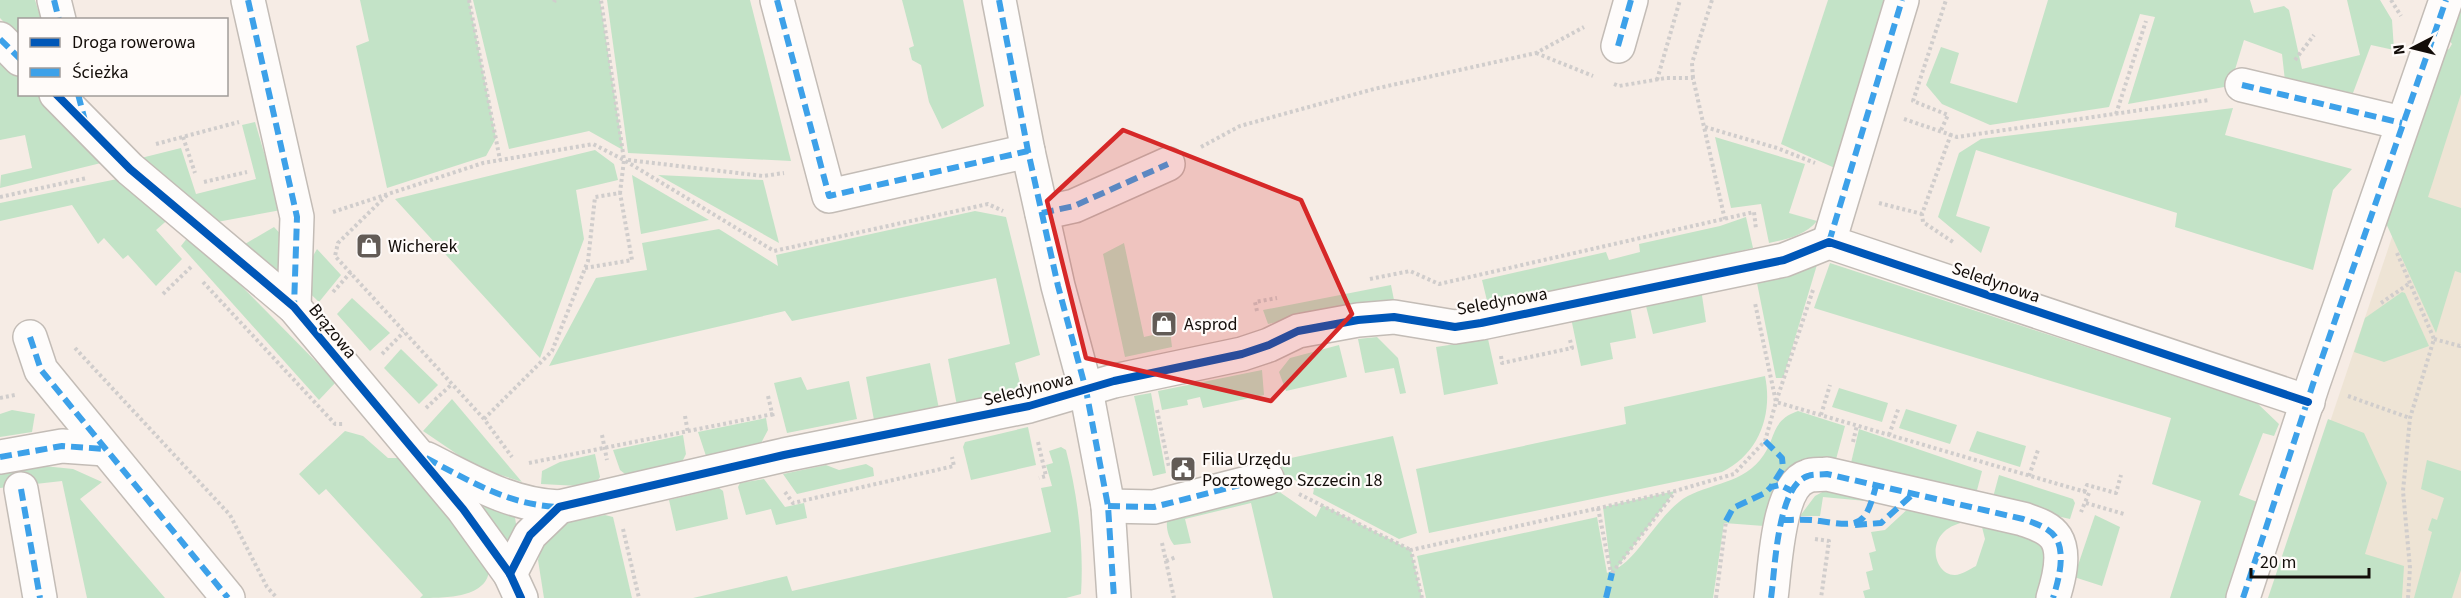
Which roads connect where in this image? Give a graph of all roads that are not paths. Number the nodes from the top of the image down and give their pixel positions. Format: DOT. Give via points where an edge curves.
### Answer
graph roads {
  1 [pos="54,0"];
  2 [pos="248,0"];
  3 [pos="777,0"];
  4 [pos="999,0"];
  5 [pos="1902,0"];
  6 [pos="2446,0"];
  7 [pos="58,18"];
  8 [pos="0,39"];
  9 [pos="18,57"];
  10 [pos="2242,85"];
  11 [pos="59,96"];
  12 [pos="82,110"];
  13 [pos="2402,123"];
  14 [pos="1028,151"];
  15 [pos="1168,164"];
  16 [pos="1042,213"];
  17 [pos="1829,242"];
  18 [pos="294,307"];
  19 [pos="30,338"];
  20 [pos="1086,390"];
  21 [pos="2323,398"];
  22 [pos="105,449"];
  23 [pos="415,452"];
  24 [pos="0,458"];
  25 [pos="1267,478"];
  26 [pos="21,489"];
  27 [pos="1108,506"];
  28 [pos="559,507"];
  29 [pos="516,586"];
  30 [pos="40,598"];
  31 [pos="228,598"];
  32 [pos="1114,598"];
  33 [pos="1771,598"];
  34 [pos="2053,598"];
  35 [pos="2243,598"];
  1 -- 7 [label="street"];
  2 -- 18 [label="street" via="297,217"];
  3 -- 14 [label="street" via="829,196"];
  4 -- 14 [label="street, Seledynowa"];
  5 -- 17 [label="street"];
  6 -- 13 [label="street"];
  8 -- 9 [label="street"];
  10 -- 13 [label="street"];
  11 -- 12 [label="street, Brązowa"];
  12 -- 18 [label="street, Brązowa" via="123,162"];
  13 -- 21 [label="street"];
  14 -- 16 [label="street, Seledynowa"];
  15 -- 16 [label="street" via="1074,206"];
  16 -- 20 [label="street, Seledynowa"];
  17 -- 20 [label="street, Seledynowa" via="1784,260 1455,327 1394,317 1298,331 1242,354"];
  17 -- 21 [label="street, Seledynowa"];
  18 -- 23 [label="street, Brązowa"];
  19 -- 22 [label="street" via="40,370"];
  20 -- 27 [label="street, Seledynowa"];
  20 -- 28 [label="street, Seledynowa" via="1029,406 784,455"];
  21 -- 35 [label="street"];
  22 -- 24 [label="street" via="62,446"];
  22 -- 31 [label="street"];
  23 -- 28 [label="street, Seledynowa" via="490,491 532,506"];
  23 -- 29 [label="street, Brązowa" via="463,509"];
  25 -- 27 [label="street" via="1154,507"];
  26 -- 30 [label="street"];
  27 -- 32 [label="street, Seledynowa"];
  28 -- 29 [label="street" via="530,535"];
  33 -- 34 [label="street" via="1783,512 1794,488 1806,476 1827,474 2023,519 2044,528 2056,538 2060,556"];
}
